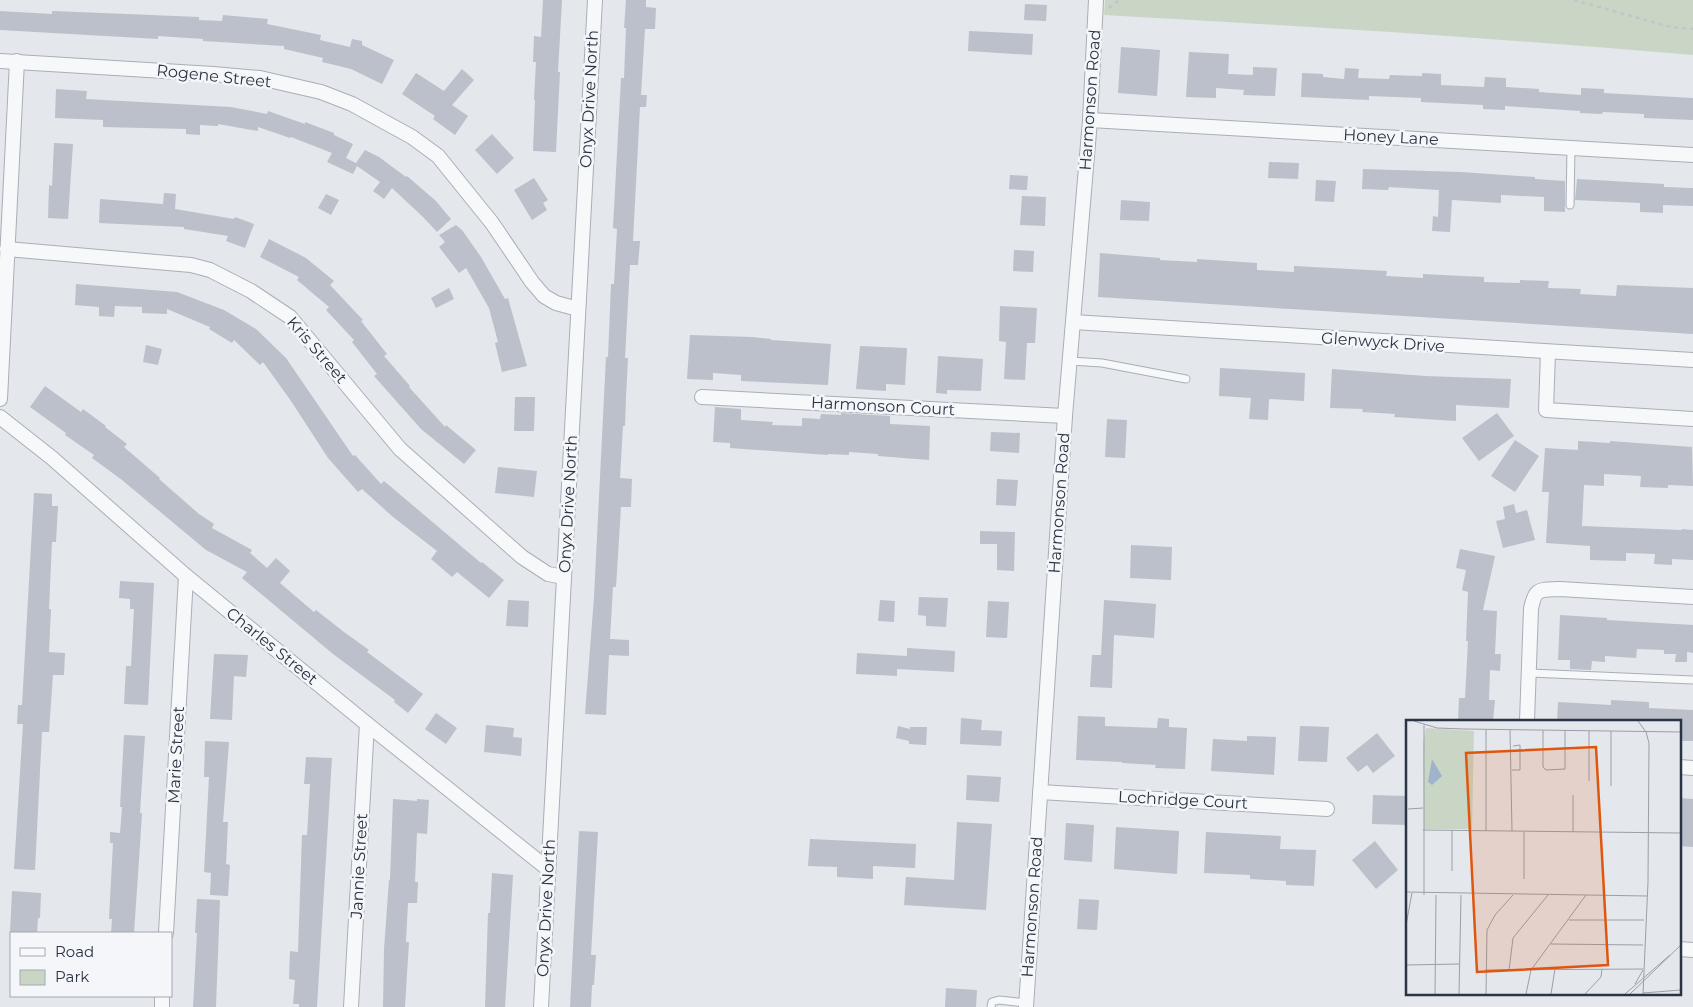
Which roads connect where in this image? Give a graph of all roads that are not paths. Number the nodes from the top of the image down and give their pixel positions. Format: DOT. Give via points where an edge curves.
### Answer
graph roads {
  1 [pos="595,0"];
  2 [pos="1096,0"];
  3 [pos="0,61"];
  4 [pos="16,61"];
  5 [pos="1090,120"];
  6 [pos="1571,148"];
  7 [pos="1693,155"];
  8 [pos="1570,205"];
  9 [pos="7,249"];
  10 [pos="578,309"];
  11 [pos="1073,322"];
  12 [pos="1548,352"];
  13 [pos="1693,360"];
  14 [pos="1070,361"];
  15 [pos="1186,379"];
  16 [pos="702,397"];
  17 [pos="0,399"];
  18 [pos="1065,416"];
  19 [pos="0,418"];
  20 [pos="1693,418"];
  21 [pos="186,576"];
  22 [pos="564,577"];
  23 [pos="1693,597"];
  24 [pos="1530,673"];
  25 [pos="1693,680"];
  26 [pos="1527,720"];
  27 [pos="367,724"];
  28 [pos="1680,767"];
  29 [pos="1693,768"];
  30 [pos="1040,792"];
  31 [pos="1327,809"];
  32 [pos="548,869"];
  33 [pos="166,932"];
  34 [pos="1680,949"];
  35 [pos="1693,950"];
  36 [pos="1026,1005"];
  37 [pos="350,1007"];
  38 [pos="540,1007"];
  39 [pos="991,1007"];
  1 -- 10 [label="street, Onyx Drive North"];
  2 -- 5 [label="street, Harmonson Road"];
  3 -- 4 [label="street, Rogene Street"];
  4 -- 9 [label="street"];
  4 -- 10 [label="street, Rogene Street" via="260,78 321,92 352,104 438,156 492,223 544,296"];
  5 -- 6 [label="street, Honey Lane"];
  5 -- 11 [label="street, Harmonson Road"];
  6 -- 7 [label="street, Honey Lane"];
  6 -- 8 [label="lane"];
  9 -- 17 [label="street"];
  9 -- 22 [label="street, Kris Street" via="191,265 210,270 251,291 290,317 400,448 522,557 548,574"];
  10 -- 22 [label="street, Onyx Drive North"];
  11 -- 12 [label="street, Glenwyck Drive"];
  11 -- 14 [label="street, Harmonson Road"];
  12 -- 13 [label="street, Glenwyck Drive"];
  12 -- 20 [label="street" via="1546,410"];
  14 -- 15 [label="lane" via="1102,363"];
  14 -- 18 [label="street, Harmonson Road"];
  16 -- 18 [label="street, Harmonson Court"];
  18 -- 30 [label="street, Harmonson Road"];
  19 -- 21 [label="street, Charles Street" via="52,458"];
  21 -- 27 [label="street, Charles Street"];
  21 -- 33 [label="street, Marie Street"];
  22 -- 32 [label="street, Onyx Drive North"];
  23 -- 24 [label="street" via="1560,590 1538,592 1533,597 1531,609"];
  24 -- 25 [label="lane"];
  24 -- 26 [label="street"];
  27 -- 32 [label="street, Charles Street"];
  27 -- 37 [label="street, Jannie Street"];
  28 -- 29 [label="street"];
  30 -- 31 [label="street, Lochridge Court"];
  30 -- 36 [label="street, Harmonson Road"];
  32 -- 38 [label="street, Onyx Drive North"];
  34 -- 35 [label="street"];
  36 -- 39 [label="lane" via="999,1000 992,1002"];
}
